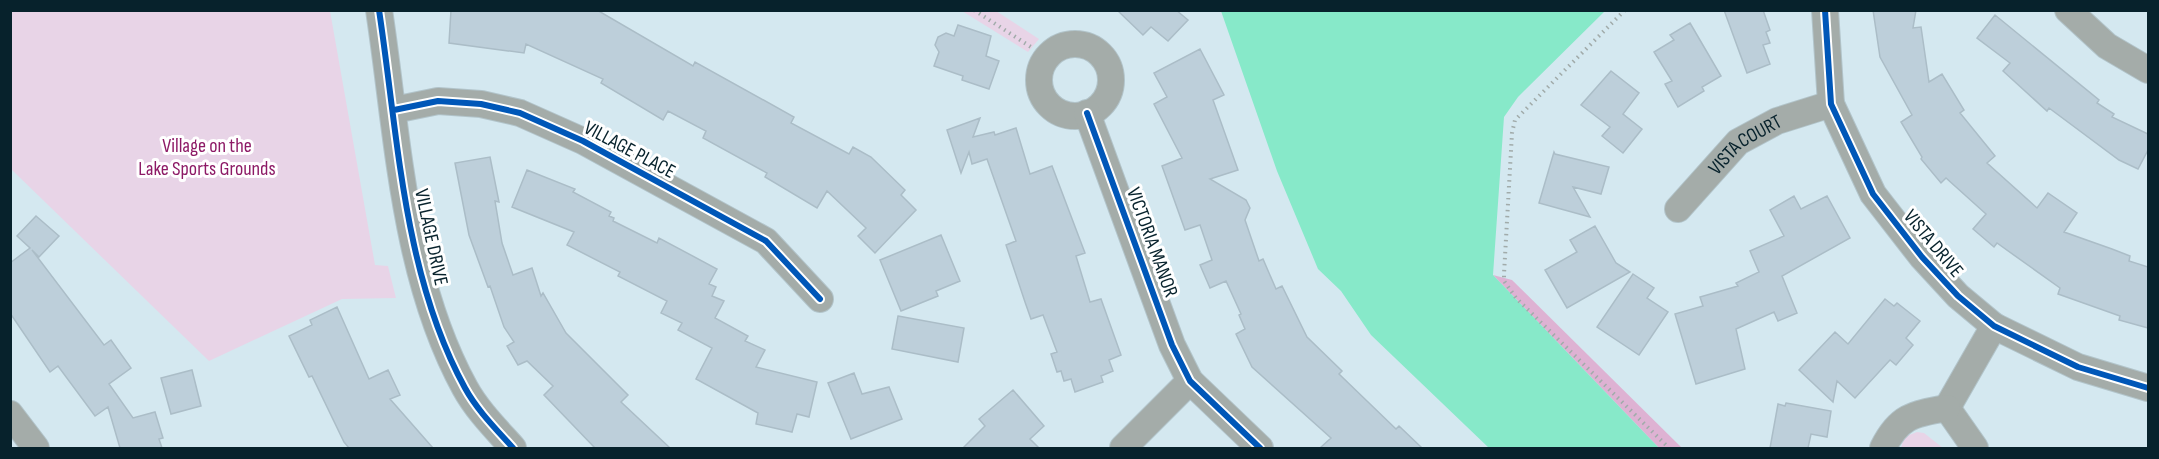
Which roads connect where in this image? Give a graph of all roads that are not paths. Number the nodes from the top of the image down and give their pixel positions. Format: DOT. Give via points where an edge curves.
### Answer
graph roads {
  1 [pos="379,10"];
  2 [pos="1825,10"];
  3 [pos="2068,10"];
  4 [pos="2148,70"];
  5 [pos="1831,104"];
  6 [pos="394,110"];
  7 [pos="1087,113"];
  8 [pos="1678,209"];
  9 [pos="820,299"];
  10 [pos="1994,326"];
  11 [pos="1190,381"];
  12 [pos="2148,388"];
  13 [pos="1947,408"];
  14 [pos="10,414"];
  15 [pos="36,448"];
  16 [pos="513,448"];
  17 [pos="1124,448"];
  18 [pos="1260,448"];
  19 [pos="1883,448"];
  20 [pos="1975,448"];
  1 -- 6 [label="street, VILLAGE DRIVE"];
  2 -- 5 [label="street, VISTA DRIVE"];
  3 -- 4 [label="street" via="2107,46"];
  5 -- 8 [label="street, VISTA COURT" via="1777,121 1738,142"];
  5 -- 10 [label="street, VISTA DRIVE" via="1872,194 1922,258"];
  6 -- 9 [label="street, VILLAGE PLACE" via="438,100 520,113 583,141 766,241"];
  6 -- 16 [label="street, VILLAGE DRIVE" via="408,213 434,319 464,387"];
  7 -- 11 [label="street, VICTORIA MANOR" via="1172,345"];
  10 -- 12 [label="street, VISTA DRIVE" via="2078,367"];
  10 -- 13 [label="street"];
  11 -- 17 [label="street"];
  11 -- 18 [label="street, VICTORIA MANOR"];
  13 -- 19 [label="street" via="1914,414 1893,428"];
  13 -- 20 [label="street"];
  14 -- 15 [label="street"];
}
